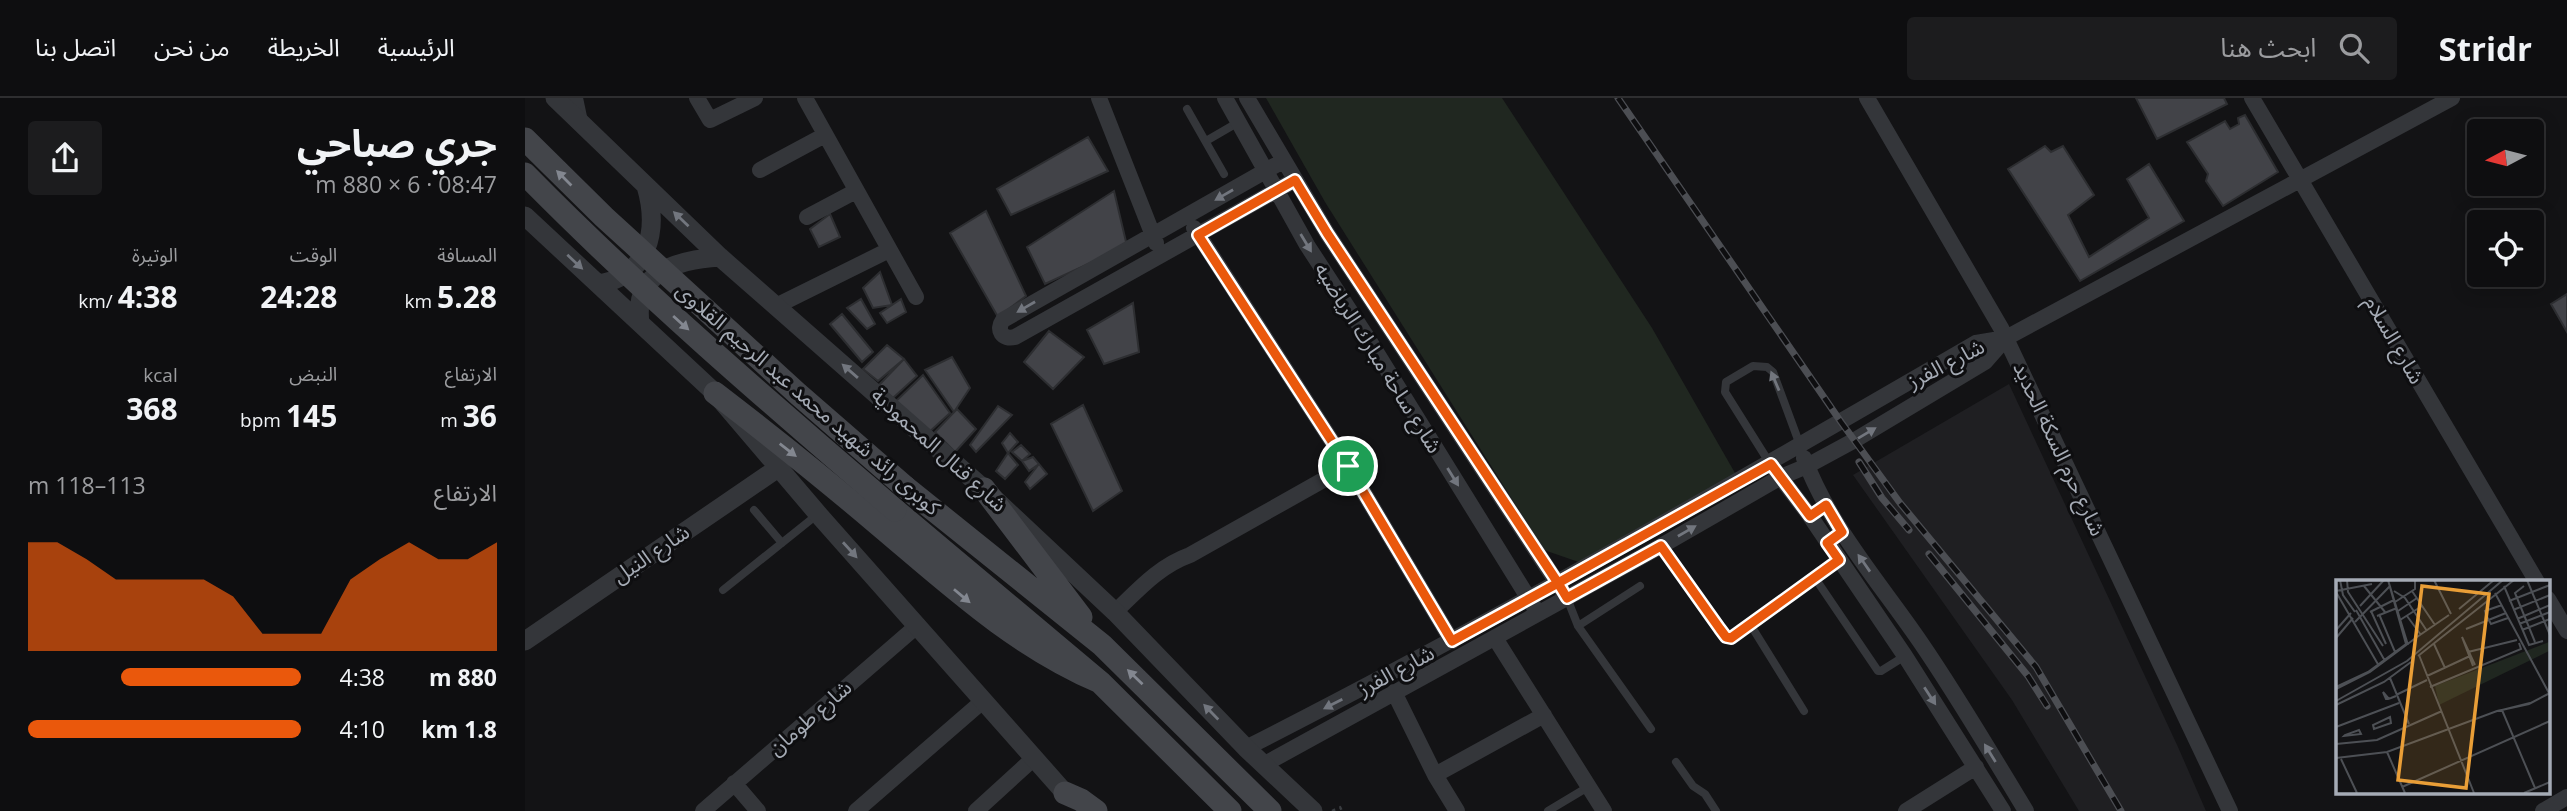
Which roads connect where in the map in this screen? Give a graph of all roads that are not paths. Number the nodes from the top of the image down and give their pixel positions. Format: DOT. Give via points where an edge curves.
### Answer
graph roads {
  1 [pos="555,98"];
  2 [pos="575,98"];
  3 [pos="697,98"];
  4 [pos="805,98"];
  5 [pos="1099,98"];
  6 [pos="1225,98"];
  7 [pos="1247,98"];
  8 [pos="1867,98"];
  9 [pos="2252,98"];
  10 [pos="2452,98"];
  11 [pos="751,99"];
  12 [pos="1187,109"];
  13 [pos="580,122"];
  14 [pos="1237,122"];
  15 [pos="825,135"];
  16 [pos="525,139"];
  17 [pos="1206,141"];
  18 [pos="1283,161"];
  19 [pos="760,170"];
  20 [pos="1265,171"];
  21 [pos="525,174"];
  22 [pos="1224,174"];
  23 [pos="1295,180"];
  24 [pos="2302,180"];
  25 [pos="646,186"];
  26 [pos="856,191"];
  27 [pos="1276,191"];
  28 [pos="525,216"];
  29 [pos="1186,216"];
  30 [pos="807,217"];
  31 [pos="1153,235"];
  32 [pos="1198,235"];
  33 [pos="890,250"];
  34 [pos="1161,255"];
  35 [pos="720,257"];
  36 [pos="598,284"];
  37 [pos="916,297"];
  38 [pos="775,306"];
  39 [pos="640,323"];
  40 [pos="2005,338"];
  41 [pos="715,393"];
  42 [pos="1800,445"];
  43 [pos="1771,464"];
  44 [pos="1348,466"];
  45 [pos="1807,466"];
  46 [pos="778,468"];
  47 [pos="1781,477"];
  48 [pos="984,489"];
  49 [pos="1826,505"];
  50 [pos="754,510"];
  51 [pos="818,514"];
  52 [pos="1810,516"];
  53 [pos="1842,532"];
  54 [pos="782,543"];
  55 [pos="1827,543"];
  56 [pos="1661,546"];
  57 [pos="1839,560"];
  58 [pos="1815,578"];
  59 [pos="2536,580"];
  60 [pos="1558,583"];
  61 [pos="1640,586"];
  62 [pos="723,590"];
  63 [pos="1567,598"];
  64 [pos="1529,599"];
  65 [pos="2549,601"];
  66 [pos="1115,612"];
  67 [pos="1538,614"];
  68 [pos="1750,624"];
  69 [pos="918,625"];
  70 [pos="1578,626"];
  71 [pos="2567,631"];
  72 [pos="1495,638"];
  73 [pos="525,641"];
  74 [pos="1452,641"];
  75 [pos="1102,645"];
  76 [pos="1905,656"];
  77 [pos="1100,682"];
  78 [pos="1373,684"];
  79 [pos="1388,696"];
  80 [pos="984,701"];
  81 [pos="1804,710"];
  82 [pos="1544,715"];
  83 [pos="1651,729"];
  84 [pos="1246,748"];
  85 [pos="1034,758"];
  86 [pos="1676,762"];
  87 [pos="1263,765"];
  88 [pos="1976,767"];
  89 [pos="1435,775"];
  90 [pos="734,783"];
  91 [pos="1588,788"];
  92 [pos="1065,793"];
  93 [pos="2567,797"];
  94 [pos="702,811"];
  95 [pos="758,811"];
  96 [pos="856,811"];
  97 [pos="977,811"];
  98 [pos="1095,811"];
  99 [pos="1230,811"];
  100 [pos="1270,811"];
  101 [pos="1313,811"];
  102 [pos="1457,811"];
  103 [pos="1548,811"];
  104 [pos="1604,811"];
  105 [pos="1716,811"];
  106 [pos="1906,811"];
  107 [pos="2003,811"];
  108 [pos="2026,811"];
  109 [pos="2230,811"];
  110 [pos="2543,811"];
  1 -- 13 [label="street, شارع قنال المحمودية"];
  2 -- 13 [label="street"];
  3 -- 11 [label="street" via="708,119 715,120"];
  4 -- 15 [label="street"];
  5 -- 31 [label="street"];
  6 -- 14 [label="street, شارع ساحة مبارك الرياضيه"];
  7 -- 18 [label="street, شارع ساحة مبارك الرياضيه"];
  8 -- 40 [label="street, شارع حرم السكة الحديد"];
  9 -- 24 [label="street, شارع السلام"];
  10 -- 24 [label="street"];
  12 -- 17 [label="lane"];
  13 -- 25 [label="street, شارع قنال المحمودية"];
  14 -- 17 [label="lane"];
  14 -- 20 [label="street, شارع ساحة مبارك الرياضيه"];
  15 -- 19 [label="street"];
  15 -- 26 [label="street"];
  75 -- 16 [label="main road, كوبرى رائد شهيد محمد عبد الرحيم القلاوى, one-way, bridge" via="905,487 798,394 604,218"];
  17 -- 22 [label="lane"];
  18 -- 20 [label="street"];
  18 -- 23 [label="street, شارع ساحة مبارك الرياضيه"];
  20 -- 27 [label="street, شارع ساحة مبارك الرياضيه"];
  20 -- 29 [label="street, one-way"];
  21 -- 77 [label="main road, كوبرى رائد شهيد محمد عبد الرحيم القلاوى, one-way, bridge" via="731,368"];
  23 -- 27 [label="street"];
  23 -- 60 [label="street, شارع ساحة مبارك الرياضيه"];
  24 -- 40 [label="street"];
  24 -- 59 [label="street, شارع السلام"];
  35 -- 25 [label="street, شارع قنال المحمودية, one-way"];
  25 -- 36 [label="street" via="652,219 645,251 625,276"];
  26 -- 30 [label="street"];
  26 -- 33 [label="street"];
  27 -- 32 [label="street"];
  27 -- 64 [label="street, شارع ساحة مبارك الرياضيه, one-way"];
  28 -- 36 [label="street, one-way"];
  29 -- 31 [label="street"];
  29 -- 32 [label="street"];
  31 -- 34 [label="street"];
  31 -- 34 [label="street, one-way" via="1003,320 1000,331 1003,336 1015,337"];
  32 -- 34 [label="street"];
  32 -- 44 [label="street"];
  33 -- 37 [label="street"];
  33 -- 38 [label="street"];
  35 -- 38 [label="street, شارع قنال المحمودية"];
  35 -- 39 [label="street" via="683,262 654,278 641,293"];
  36 -- 39 [label="street"];
  48 -- 38 [label="street, شارع قنال المحمودية, one-way"];
  39 -- 41 [label="street"];
  40 -- 42 [label="street, شارع الفرز" via="1976,343"];
  45 -- 40 [label="street, شارع الفرز, one-way" via="1985,362"];
  40 -- 109 [label="street, شارع حرم السكة الحديد"];
  41 -- 46 [label="street"];
  41 -- 77 [label="main road, one-way" via="998,625 1046,657"];
  42 -- 43 [label="street, شارع الفرز"];
  42 -- 43 [label="lane, one-way" via="1773,372 1753,366 1726,382 1727,399"];
  42 -- 45 [label="street"];
  43 -- 47 [label="street"];
  43 -- 60 [label="street, شارع الفرز"];
  44 -- 66 [label="street" via="1174,560"];
  44 -- 74 [label="street"];
  45 -- 47 [label="street, شارع الفرز"];
  45 -- 49 [label="street"];
  46 -- 51 [label="street"];
  46 -- 73 [label="street, شارع النيل"];
  47 -- 52 [label="street"];
  56 -- 47 [label="street, شارع الفرز, one-way"];
  48 -- 66 [label="street, شارع قنال المحمودية"];
  48 -- 75 [label="main road"];
  49 -- 52 [label="street"];
  49 -- 53 [label="street"];
  50 -- 54 [label="lane"];
  51 -- 54 [label="lane"];
  51 -- 69 [label="street, one-way"];
  52 -- 55 [label="street"];
  53 -- 55 [label="street"];
  108 -- 53 [label="street, one-way" via="1922,644"];
  54 -- 62 [label="lane"];
  55 -- 57 [label="street"];
  56 -- 63 [label="street, شارع الفرز"];
  56 -- 68 [label="lane" via="1726,637"];
  57 -- 58 [label="lane"];
  57 -- 76 [label="street"];
  58 -- 68 [label="lane"];
  58 -- 76 [label="lane" via="1878,671"];
  60 -- 63 [label="street, شارع ساحة مبارك الرياضيه"];
  60 -- 64 [label="street, شارع الفرز"];
  61 -- 70 [label="lane"];
  63 -- 67 [label="street, شارع الفرز"];
  63 -- 70 [label="lane"];
  64 -- 67 [label="street, شارع ساحة مبارك الرياضيه"];
  64 -- 74 [label="street, شارع الفرز"];
  65 -- 71 [label="street"];
  84 -- 66 [label="street, شارع قنال المحمودية, one-way"];
  67 -- 72 [label="street, شارع الفرز"];
  68 -- 81 [label="lane"];
  69 -- 80 [label="street"];
  69 -- 90 [label="street, شارع طومان"];
  70 -- 83 [label="lane"];
  72 -- 79 [label="street, شارع الفرز"];
  72 -- 82 [label="street"];
  74 -- 78 [label="street, شارع الفرز"];
  100 -- 75 [label="main road, one-way"];
  76 -- 88 [label="street, one-way"];
  77 -- 99 [label="main road, كوبرى رائد شهيد محمد عبد الرحيم القلاوى"];
  78 -- 79 [label="street"];
  78 -- 84 [label="street, شارع الفرز, one-way"];
  79 -- 87 [label="street, شارع الفرز"];
  79 -- 89 [label="street"];
  80 -- 85 [label="street"];
  80 -- 96 [label="street"];
  82 -- 89 [label="street"];
  82 -- 91 [label="street"];
  84 -- 87 [label="street, شارع قنال المحمودية"];
  85 -- 92 [label="street"];
  85 -- 97 [label="street"];
  86 -- 105 [label="lane"];
  87 -- 101 [label="street, شارع قنال المحمودية"];
  88 -- 106 [label="street"];
  88 -- 107 [label="street"];
  89 -- 102 [label="street"];
  90 -- 94 [label="street, شارع طومان"];
  90 -- 95 [label="street"];
  91 -- 103 [label="lane"];
  91 -- 104 [label="street"];
  92 -- 98 [label="main road"];
  93 -- 110 [label="street"];
}
